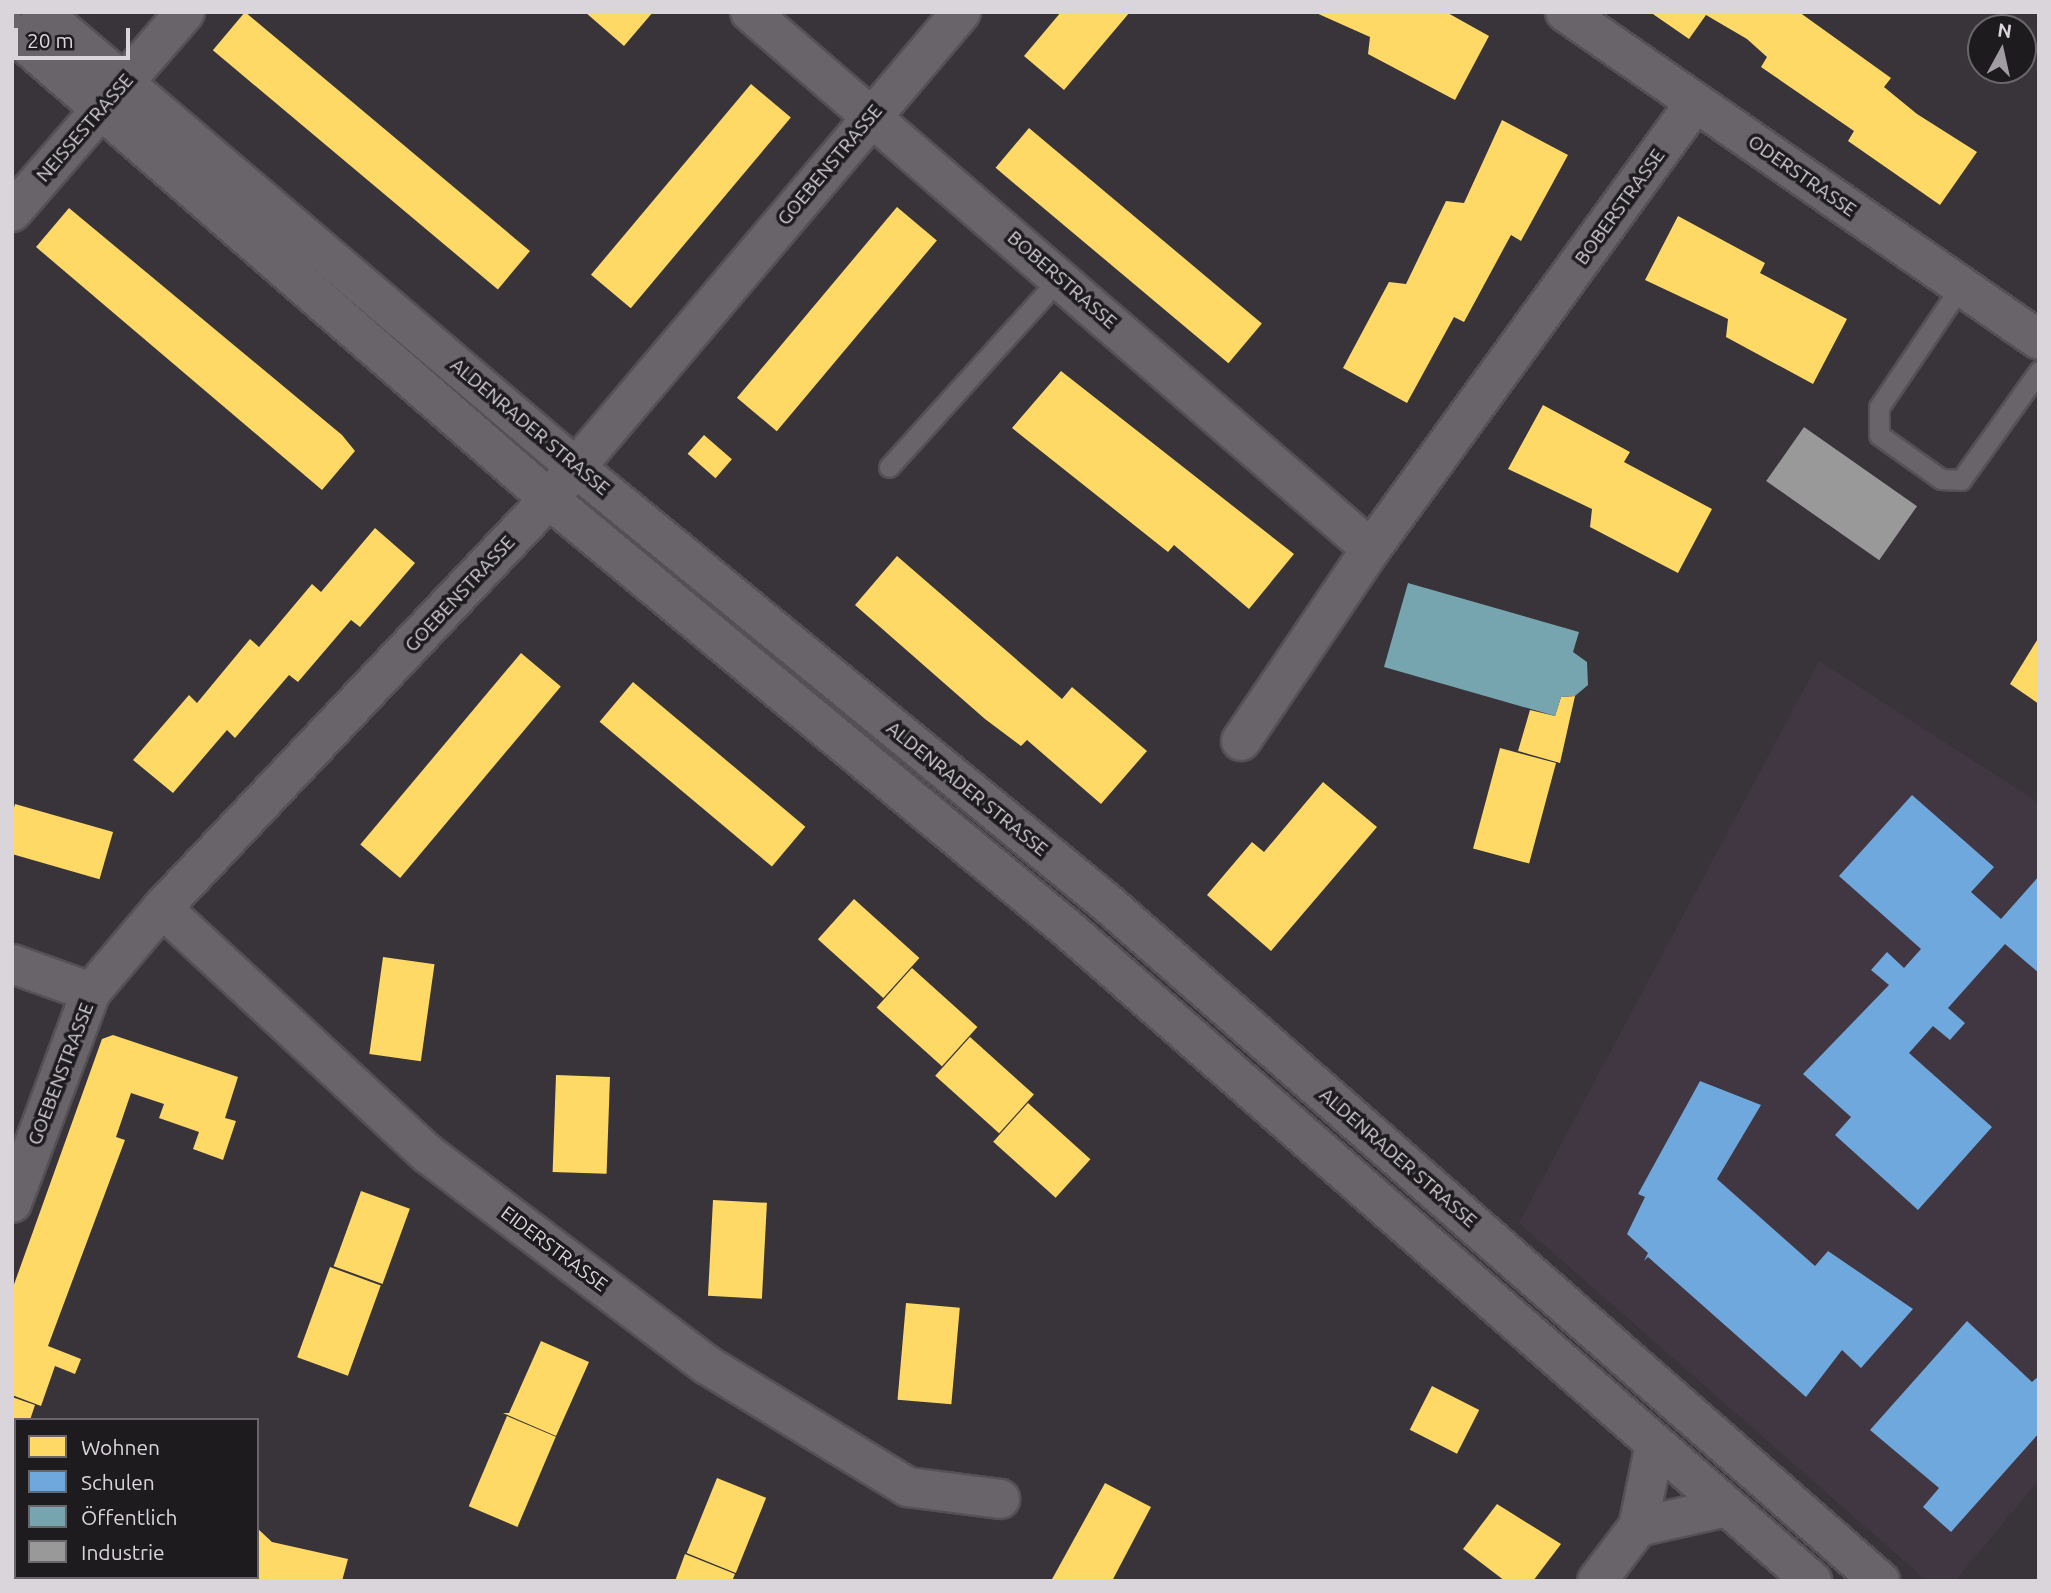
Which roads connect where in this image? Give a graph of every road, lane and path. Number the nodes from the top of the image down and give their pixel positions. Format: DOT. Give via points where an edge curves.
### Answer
graph roads {
  1 [pos="41,12"];
  2 [pos="185,12"];
  3 [pos="750,12"];
  4 [pos="961,12"];
  5 [pos="1565,12"];
  6 [pos="12,32"];
  7 [pos="114,97"];
  8 [pos="1695,103"];
  9 [pos="873,114"];
  10 [pos="12,212"];
  11 [pos="1060,278"];
  12 [pos="1961,286"];
  13 [pos="2039,340"];
  14 [pos="2039,371"];
  15 [pos="575,466"];
  16 [pos="889,467"];
  17 [pos="549,499"];
  18 [pos="1371,550"];
  19 [pos="1241,741"];
  20 [pos="162,908"];
  21 [pos="12,964"];
  22 [pos="91,992"];
  23 [pos="12,1203"];
  24 [pos="1655,1444"];
  25 [pos="1000,1499"];
  26 [pos="1727,1507"];
  27 [pos="1639,1527"];
  28 [pos="1597,1581"];
  29 [pos="1812,1581"];
  30 [pos="1880,1581"];
  1 -- 7 [label="street, ALDENRADER STRASSE"];
  2 -- 7 [label="street, NEISSESTRASSE"];
  3 -- 9 [label="street, BOBERSTRASSE"];
  4 -- 9 [label="street, GOEBENSTRASSE"];
  5 -- 8 [label="street, ODERSTRASSE"];
  6 -- 7 [label="street, ALDENRADER STRASSE"];
  7 -- 10 [label="street, NEISSESTRASSE"];
  7 -- 15 [label="street, ALDENRADER STRASSE"];
  7 -- 17 [label="street, ALDENRADER STRASSE"];
  8 -- 12 [label="street, ODERSTRASSE"];
  8 -- 18 [label="street, BOBERSTRASSE"];
  9 -- 11 [label="street, BOBERSTRASSE"];
  9 -- 15 [label="street, GOEBENSTRASSE"];
  11 -- 16 [label="lane"];
  11 -- 18 [label="street, BOBERSTRASSE"];
  12 -- 13 [label="street, ODERSTRASSE"];
  12 -- 14 [label="lane" via="1879,407 1879,435 1941,479 1961,480"];
  15 -- 17 [label="street, GOEBENSTRASSE"];
  15 -- 30 [label="street, ALDENRADER STRASSE" via="1106,902"];
  17 -- 20 [label="street, GOEBENSTRASSE"];
  17 -- 24 [label="street, ALDENRADER STRASSE" via="1069,930"];
  18 -- 19 [label="street, BOBERSTRASSE"];
  20 -- 22 [label="street, GOEBENSTRASSE"];
  20 -- 25 [label="street, EIDERSTRASSE" via="428,1154 707,1365 908,1487"];
  21 -- 22 [label="street"];
  22 -- 23 [label="street, GOEBENSTRASSE"];
  24 -- 26 [label="street, ALDENRADER STRASSE"];
  24 -- 27 [label="street"];
  26 -- 27 [label="street"];
  26 -- 29 [label="street, ALDENRADER STRASSE"];
  27 -- 28 [label="street"];
}
